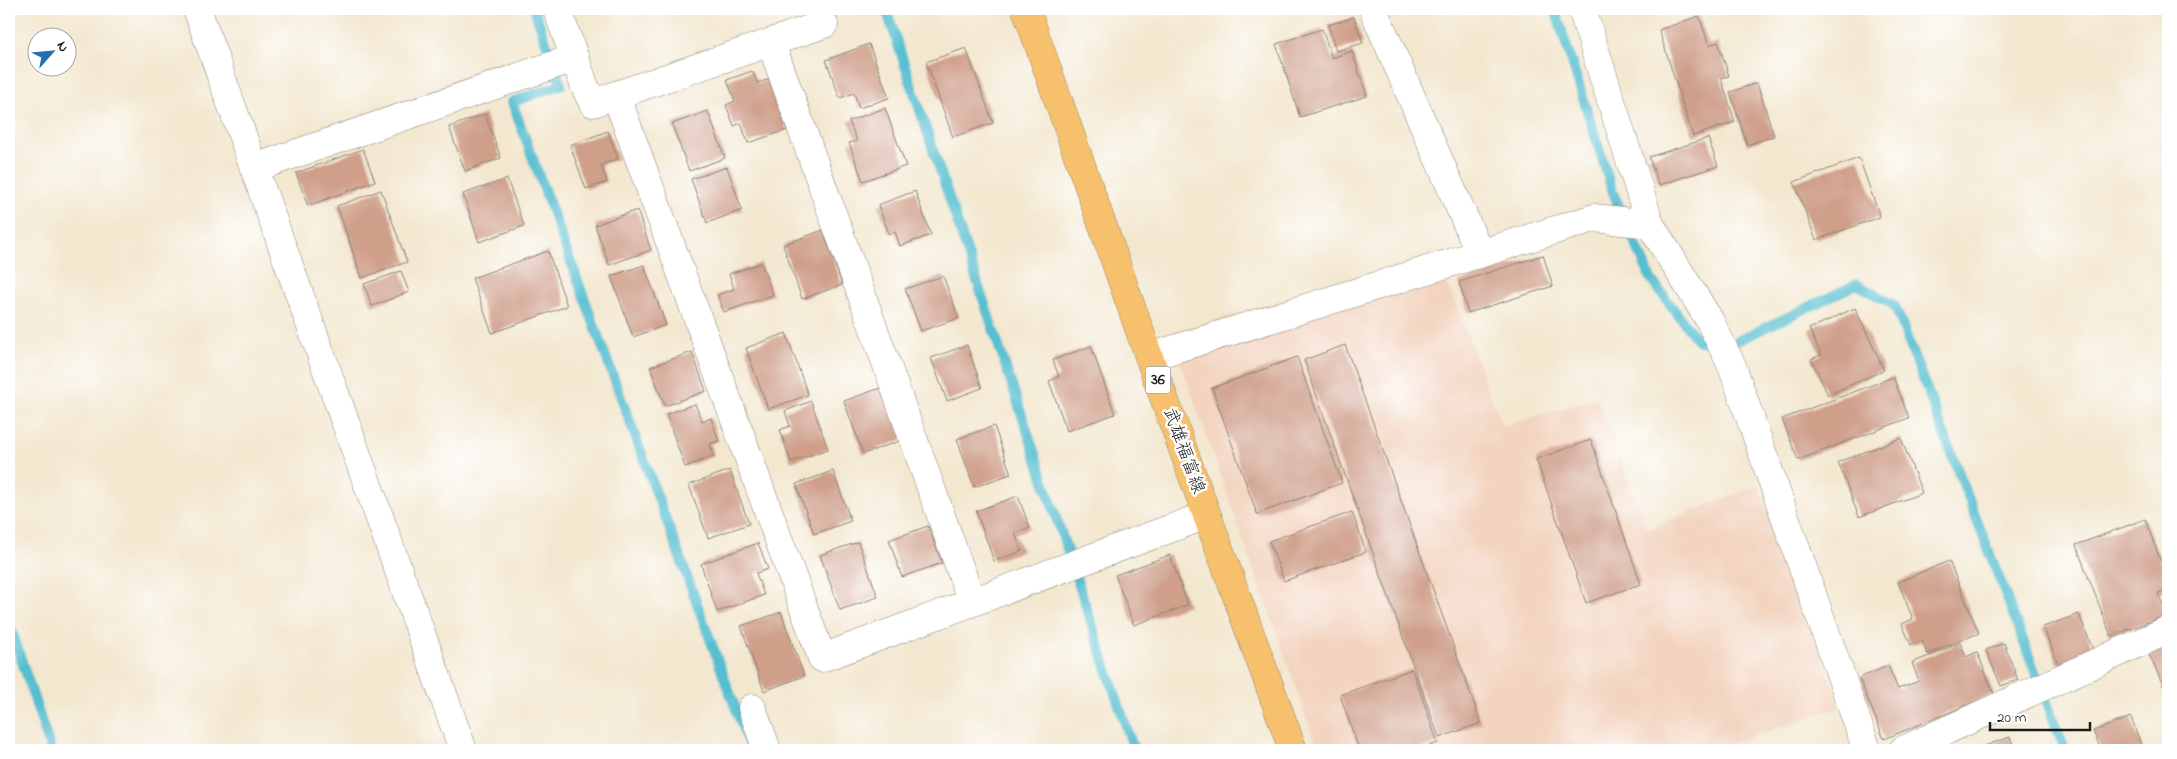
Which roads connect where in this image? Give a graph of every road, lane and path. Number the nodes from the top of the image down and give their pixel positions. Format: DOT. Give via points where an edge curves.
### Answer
graph roads {
  1 [pos="197,9"];
  2 [pos="557,9"];
  3 [pos="1026,9"];
  4 [pos="1373,9"];
  5 [pos="1582,9"];
  6 [pos="824,24"];
  7 [pos="772,43"];
  8 [pos="574,58"];
  9 [pos="616,95"];
  10 [pos="254,168"];
  11 [pos="1650,224"];
  12 [pos="1480,254"];
  13 [pos="1149,357"];
  14 [pos="1207,515"];
  15 [pos="972,602"];
  16 [pos="2168,630"];
  17 [pos="752,708"];
  18 [pos="463,750"];
  19 [pos="767,750"];
  20 [pos="1293,750"];
  21 [pos="1867,750"];
  22 [pos="1903,750"];
  1 -- 10 [label="street"];
  2 -- 8 [label="street"];
  3 -- 13 [label="main road, 武雄福富線 / 36"];
  4 -- 12 [label="street"];
  5 -- 11 [label="street"];
  6 -- 7 [label="street"];
  7 -- 9 [label="street"];
  7 -- 15 [label="street"];
  8 -- 9 [label="street" via="593,103"];
  8 -- 10 [label="street"];
  9 -- 15 [label="street" via="822,658"];
  10 -- 18 [label="street"];
  11 -- 12 [label="street" via="1594,218"];
  11 -- 21 [label="street" via="1710,321 1732,366"];
  12 -- 13 [label="street"];
  13 -- 14 [label="main road, 武雄福富線 / 36"];
  14 -- 15 [label="street"];
  14 -- 20 [label="main road, 武雄福富線 / 36"];
  16 -- 22 [label="street"];
  17 -- 19 [label="street"];
}
